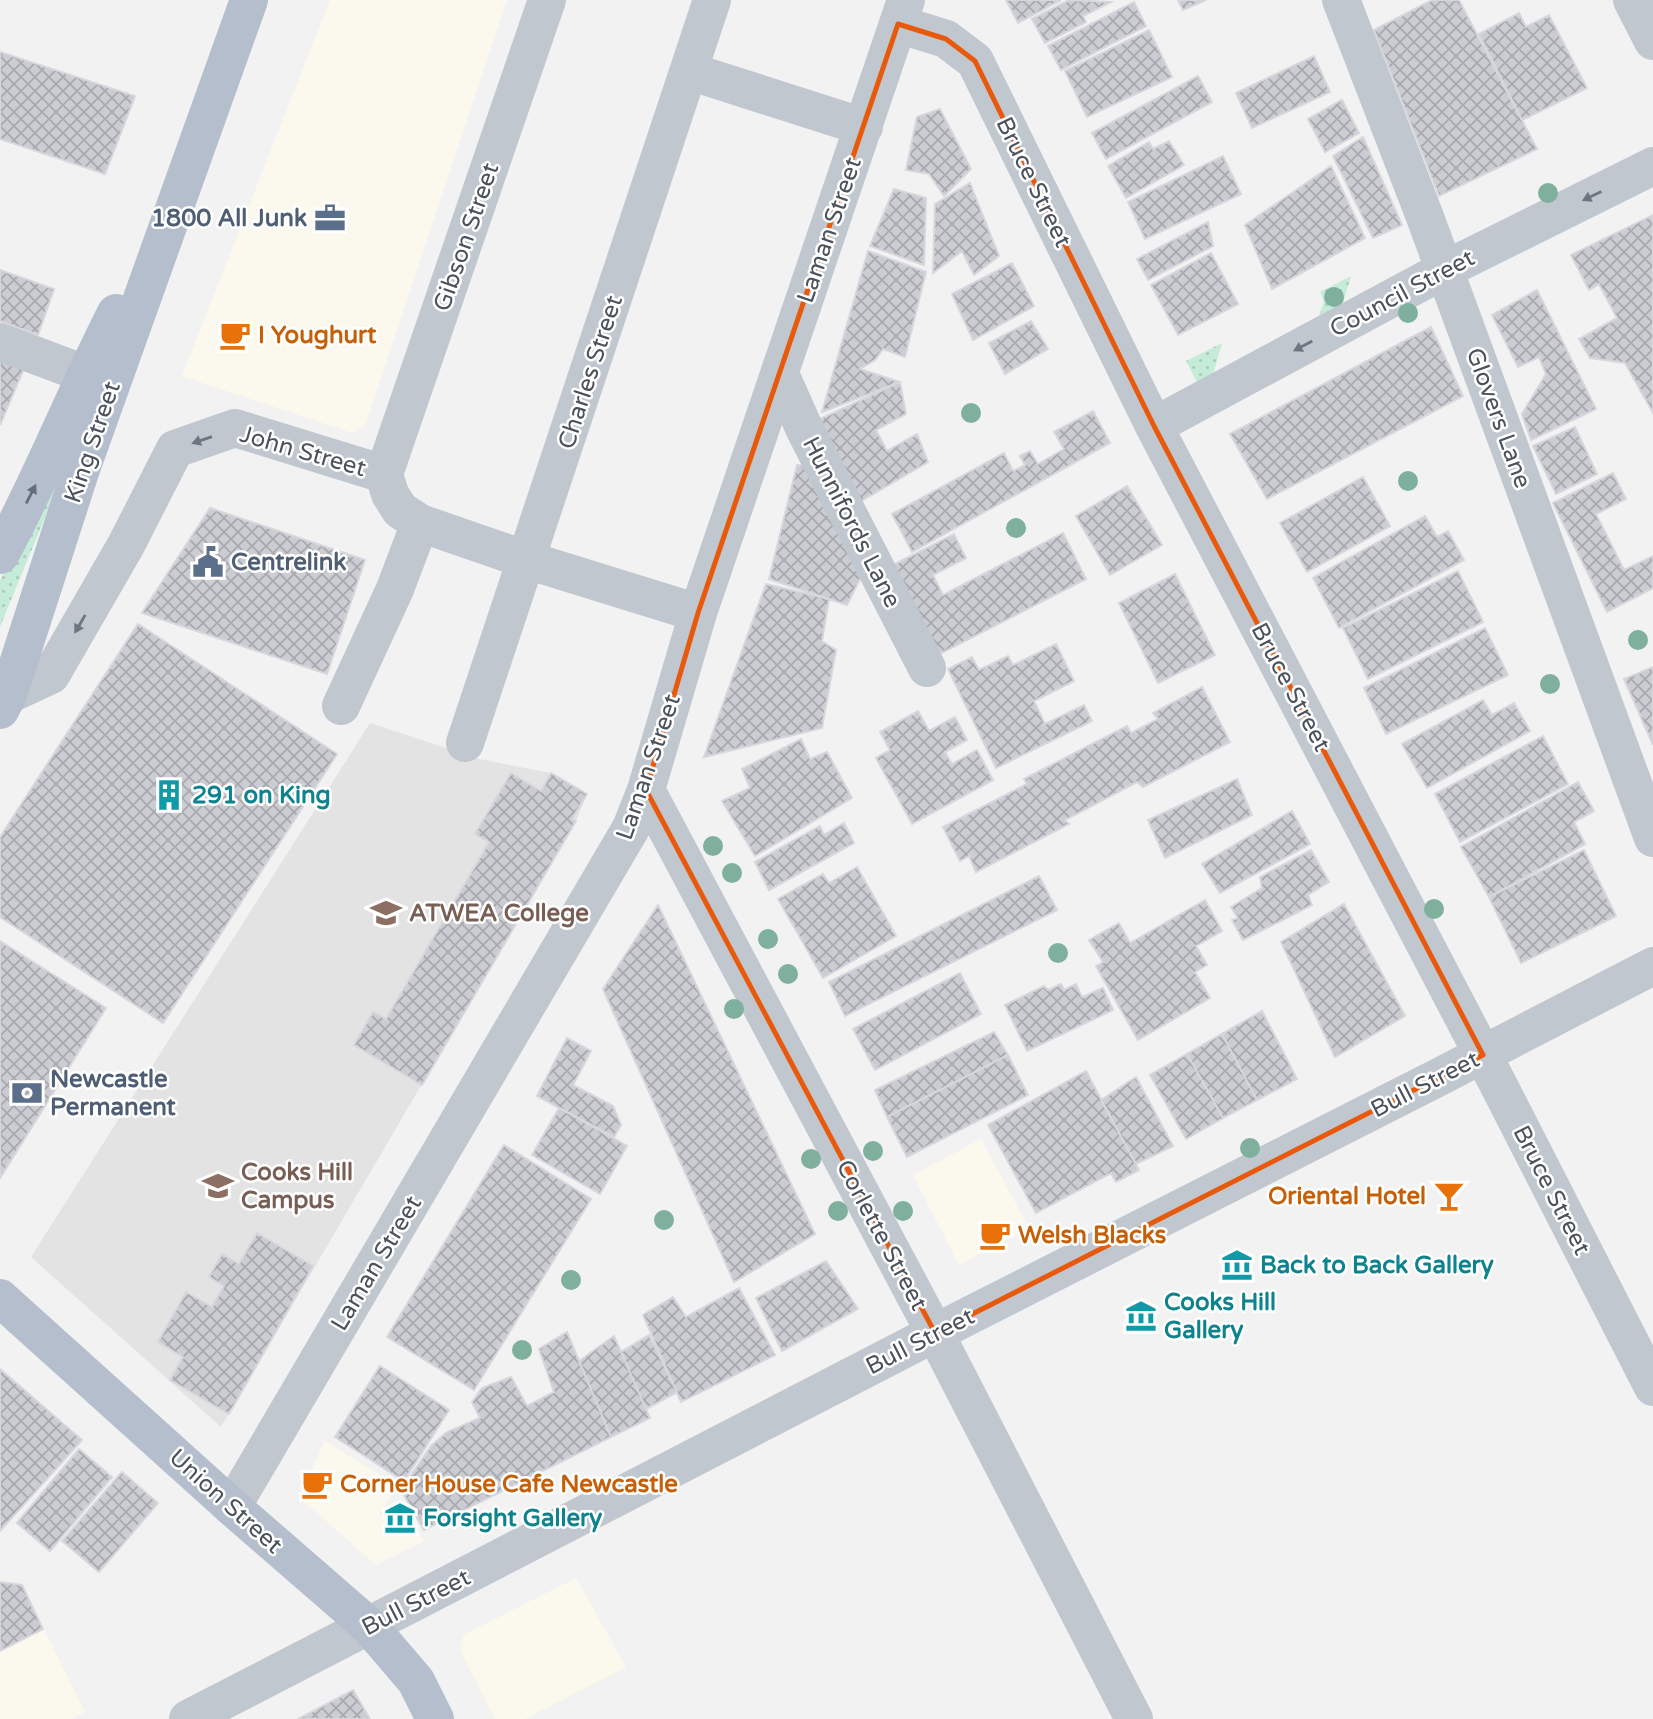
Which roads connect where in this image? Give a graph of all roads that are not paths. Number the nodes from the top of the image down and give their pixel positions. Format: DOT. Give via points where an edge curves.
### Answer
graph roads {
  1 [pos="249,0"];
  2 [pos="547,0"];
  3 [pos="712,0"];
  4 [pos="1341,0"];
  5 [pos="1632,0"];
  6 [pos="902,12"];
  7 [pos="1653,41"];
  8 [pos="689,71"];
  9 [pos="864,127"];
  10 [pos="1653,166"];
  11 [pos="187,175"];
  12 [pos="1444,270"];
  13 [pos="0,342"];
  14 [pos="85,374"];
  15 [pos="780,374"];
  16 [pos="1154,426"];
  17 [pos="384,474"];
  18 [pos="420,523"];
  19 [pos="0,555"];
  20 [pos="527,560"];
  21 [pos="698,613"];
  22 [pos="927,668"];
  23 [pos="4,703"];
  24 [pos="341,706"];
  25 [pos="465,743"];
  26 [pos="646,790"];
  27 [pos="1653,838"];
  28 [pos="1653,966"];
  29 [pos="1483,1055"];
  30 [pos="0,1298"];
  31 [pos="935,1333"];
  32 [pos="1653,1387"];
  33 [pos="232,1507"];
  34 [pos="369,1626"];
  35 [pos="188,1719"];
  36 [pos="435,1719"];
  37 [pos="1134,1719"];
  1 -- 11 [label="main road, King Street"];
  2 -- 17 [label="street, Gibson Street"];
  3 -- 8 [label="street, Charles Street"];
  4 -- 12 [label="street, Glovers Lane"];
  5 -- 7 [label="street"];
  6 -- 9 [label="street, Laman Street"];
  6 -- 16 [label="street, Bruce Street" via="975,61"];
  8 -- 9 [label="street"];
  8 -- 20 [label="street, Charles Street"];
  9 -- 15 [label="street, Laman Street"];
  10 -- 12 [label="street, Council Street, one-way"];
  11 -- 14 [label="main road, King Street"];
  11 -- 23 [label="main road, King Street"];
  12 -- 16 [label="street, Council Street, one-way"];
  12 -- 27 [label="street, Glovers Lane"];
  13 -- 14 [label="street"];
  19 -- 14 [label="main road, King Street, one-way" via="52,453"];
  15 -- 21 [label="street, Laman Street"];
  15 -- 22 [label="street, Hunnifords Lane"];
  16 -- 29 [label="street, Bruce Street"];
  17 -- 18 [label="street, John Street" via="400,510"];
  17 -- 23 [label="street, John Street, one-way" via="235,428 175,449 51,675"];
  18 -- 20 [label="street, John Street"];
  18 -- 24 [label="street"];
  20 -- 21 [label="street, John Street"];
  20 -- 25 [label="street, Charles Street"];
  21 -- 26 [label="street, Laman Street"];
  26 -- 31 [label="street, Corlette Street"];
  26 -- 33 [label="street, Laman Street" via="611,865"];
  28 -- 29 [label="street, Bull Street"];
  29 -- 31 [label="street, Bull Street"];
  29 -- 32 [label="street, Bruce Street"];
  30 -- 33 [label="main road, Union Street"];
  31 -- 34 [label="street, Bull Street"];
  31 -- 37 [label="street, Corlette Street"];
  33 -- 34 [label="main road, Union Street"];
  34 -- 35 [label="street, Bull Street"];
  34 -- 36 [label="main road, Union Street" via="416,1681"];
}
